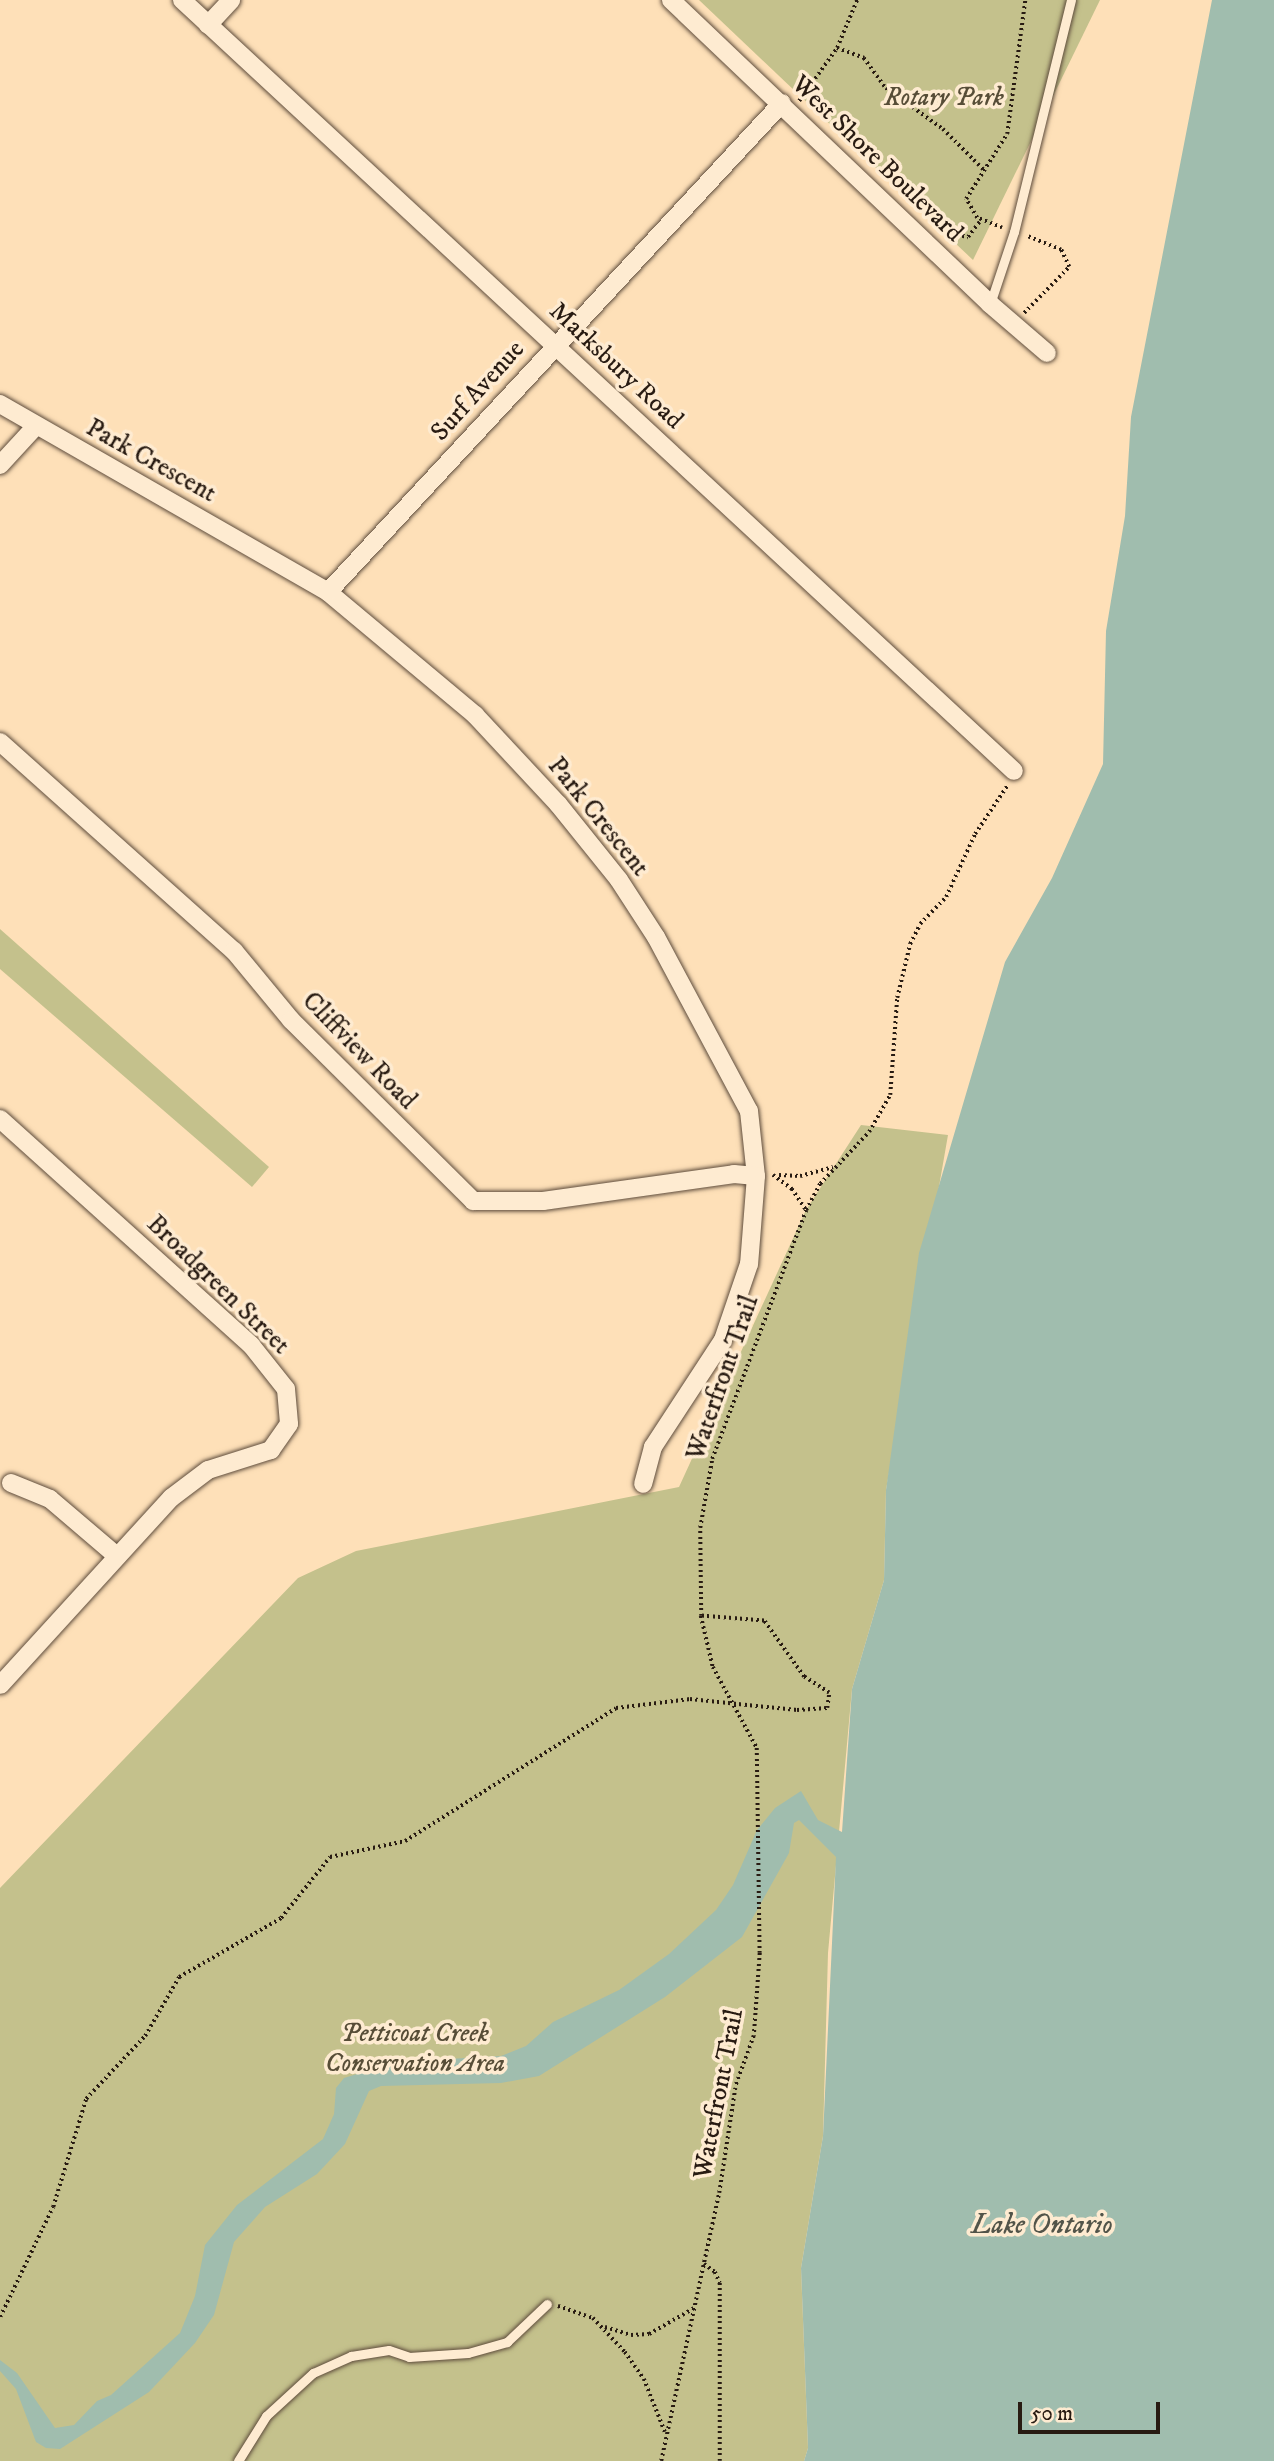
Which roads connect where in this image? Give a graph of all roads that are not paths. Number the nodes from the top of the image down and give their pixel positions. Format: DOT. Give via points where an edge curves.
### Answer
graph roads {
  1 [pos="182,0"];
  2 [pos="231,0"];
  3 [pos="671,0"];
  4 [pos="1071,0"];
  5 [pos="208,25"];
  6 [pos="786,107"];
  7 [pos="989,304"];
  8 [pos="555,345"];
  9 [pos="1047,353"];
  10 [pos="0,404"];
  11 [pos="34,427"];
  12 [pos="0,465"];
  13 [pos="328,592"];
  14 [pos="0,742"];
  15 [pos="1014,771"];
  16 [pos="3,1128"];
  17 [pos="756,1176"];
  18 [pos="11,1483"];
  19 [pos="643,1484"];
  20 [pos="117,1556"];
  21 [pos="0,1685"];
  22 [pos="547,2304"];
  23 [pos="237,2461"];
  1 -- 5 [label="street, Marksbury Road"];
  2 -- 5 [label="street"];
  3 -- 6 [label="street, West Shore Boulevard"];
  4 -- 7 [label="lane" via="1014,232"];
  5 -- 8 [label="street, Marksbury Road"];
  6 -- 7 [label="street, West Shore Boulevard"];
  6 -- 8 [label="street, Surf Avenue"];
  7 -- 9 [label="street, West Shore Boulevard"];
  8 -- 13 [label="street, Surf Avenue"];
  8 -- 15 [label="street, Marksbury Road"];
  10 -- 11 [label="street, Park Crescent"];
  11 -- 12 [label="street"];
  11 -- 13 [label="street, Park Crescent"];
  13 -- 17 [label="street, Park Crescent" via="475,715 558,804 619,880 656,937 749,1111"];
  14 -- 17 [label="street, Cliffview Road" via="234,951 291,1020 473,1201 543,1201 734,1174"];
  16 -- 20 [label="street, Broadgreen Street" via="251,1345 286,1388 289,1424 271,1450 208,1470 171,1498"];
  17 -- 19 [label="street, Park Crescent" via="749,1264 723,1340 653,1447"];
  18 -- 20 [label="street" via="50,1499"];
  20 -- 21 [label="street, Broadgreen Street"];
  22 -- 23 [label="lane" via="507,2342 494,2346 468,2353 409,2357 389,2350 351,2356 313,2372 266,2416"];
}
